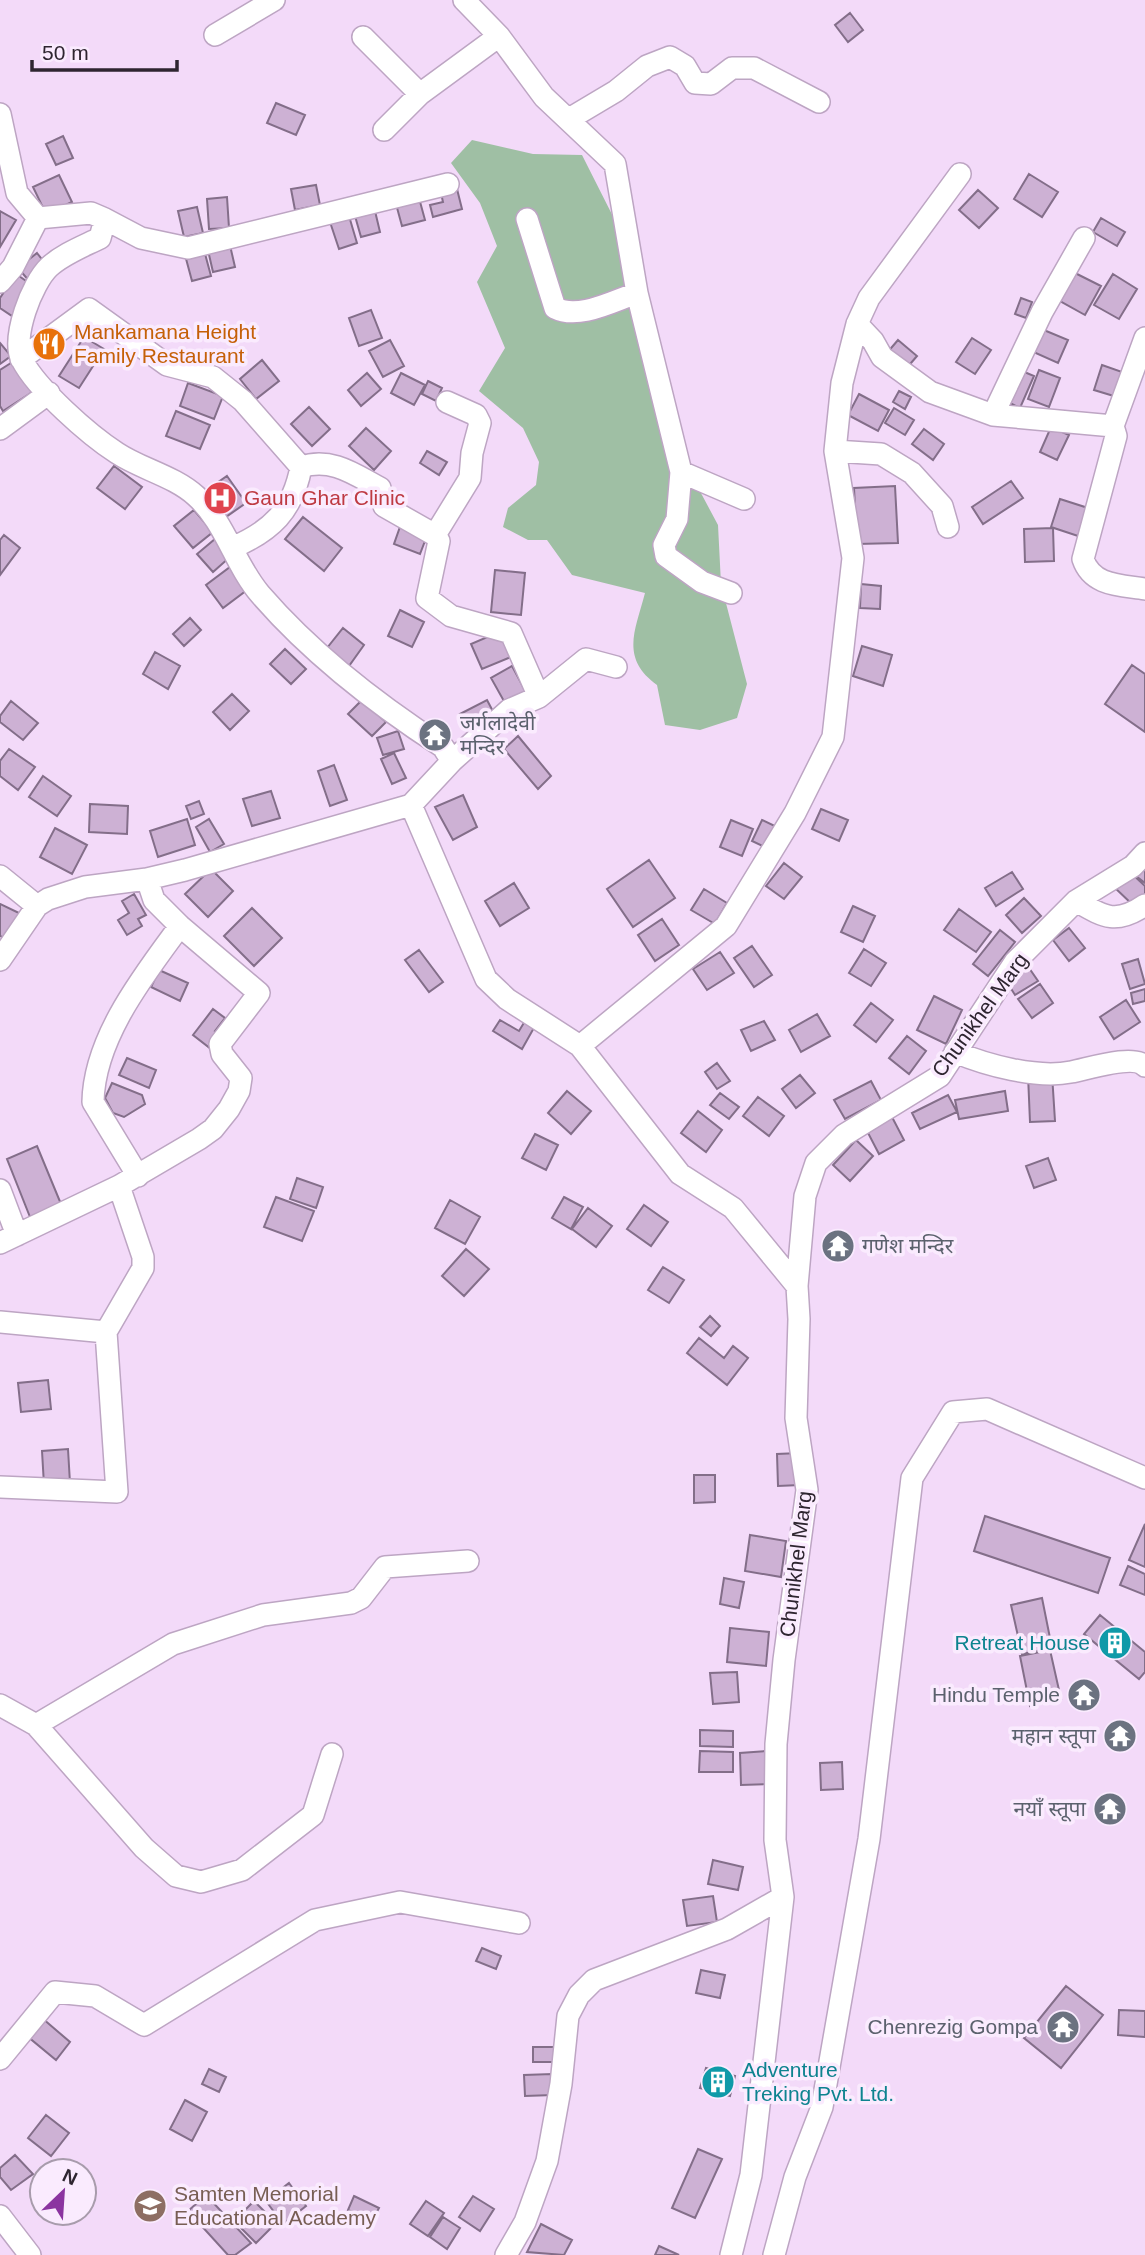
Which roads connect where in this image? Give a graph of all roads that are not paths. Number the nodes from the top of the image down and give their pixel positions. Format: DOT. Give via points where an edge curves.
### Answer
graph roads {
  1 [pos="274,0"];
  2 [pos="464,0"];
  3 [pos="215,36"];
  4 [pos="499,36"];
  5 [pos="363,37"];
  6 [pos="419,94"];
  7 [pos="820,102"];
  8 [pos="0,114"];
  9 [pos="569,119"];
  10 [pos="384,130"];
  11 [pos="960,174"];
  12 [pos="448,184"];
  13 [pos="38,218"];
  14 [pos="105,219"];
  15 [pos="527,219"];
  16 [pos="1084,239"];
  17 [pos="0,282"];
  18 [pos="637,293"];
  19 [pos="857,324"];
  20 [pos="10,333"];
  21 [pos="1145,338"];
  22 [pos="21,359"];
  23 [pos="49,393"];
  24 [pos="447,402"];
  25 [pos="993,415"];
  26 [pos="1113,426"];
  27 [pos="0,429"];
  28 [pos="835,451"];
  29 [pos="301,467"];
  30 [pos="681,472"];
  31 [pos="744,499"];
  32 [pos="948,527"];
  33 [pos="435,535"];
  34 [pos="232,548"];
  35 [pos="1145,589"];
  36 [pos="731,593"];
  37 [pos="616,667"];
  38 [pos="539,696"];
  39 [pos="452,761"];
  40 [pos="411,805"];
  41 [pos="1145,853"];
  42 [pos="0,876"];
  43 [pos="147,879"];
  44 [pos="1076,901"];
  45 [pos="1145,905"];
  46 [pos="37,906"];
  47 [pos="180,926"];
  48 [pos="0,960"];
  49 [pos="580,1046"];
  50 [pos="955,1052"];
  51 [pos="1145,1066"];
  52 [pos="138,1176"];
  53 [pos="119,1186"];
  54 [pos="0,1190"];
  55 [pos="8,1239"];
  56 [pos="797,1286"];
  57 [pos="0,1322"];
  58 [pos="106,1332"];
  59 [pos="1145,1478"];
  60 [pos="0,1487"];
  61 [pos="468,1561"];
  62 [pos="0,1705"];
  63 [pos="36,1725"];
  64 [pos="332,1754"];
  65 [pos="783,1897"];
  66 [pos="519,1923"];
  67 [pos="0,2059"];
  68 [pos="0,2216"];
  69 [pos="30,2255"];
  70 [pos="506,2255"];
  71 [pos="731,2255"];
  72 [pos="774,2255"];
  1 -- 3 [label="street"];
  2 -- 4 [label="street"];
  4 -- 6 [label="street"];
  4 -- 9 [label="street" via="544,97"];
  5 -- 6 [label="street"];
  6 -- 10 [label="street"];
  7 -- 9 [label="street" via="754,68 732,68 711,84 695,83 685,66 670,57 647,66"];
  8 -- 13 [label="street" via="17,193"];
  9 -- 18 [label="street" via="615,164"];
  11 -- 19 [label="street" via="879,280"];
  12 -- 14 [label="street" via="188,248 141,238"];
  13 -- 14 [label="street" via="91,213"];
  13 -- 17 [label="street" via="13,267"];
  14 -- 20 [label="street" via="100,238 48,268"];
  15 -- 18 [label="street" via="555,309 577,312"];
  16 -- 25 [label="street" via="1042,312"];
  18 -- 30 [label="street"];
  19 -- 25 [label="street" via="882,357 930,393"];
  19 -- 28 [label="street" via="842,383"];
  20 -- 22 [label="street"];
  21 -- 26 [label="street"];
  22 -- 23 [label="street"];
  22 -- 29 [label="street" via="89,309 167,365 213,377 243,401"];
  23 -- 27 [label="street"];
  23 -- 34 [label="street" via="118,454 196,496"];
  24 -- 33 [label="street" via="476,415 480,423 470,478"];
  25 -- 26 [label="street"];
  26 -- 35 [label="street" via="1116,436 1083,559 1087,572 1105,583"];
  28 -- 32 [label="street" via="881,454 912,473 942,506"];
  28 -- 49 [label="street" via="853,558 833,737 795,813 726,926"];
  29 -- 33 [label="street" via="319,461 354,474 380,488 384,506"];
  29 -- 34 [label="street" via="283,512 262,535"];
  30 -- 31 [label="street"];
  30 -- 36 [label="street" via="677,519 664,545 666,556 702,582"];
  33 -- 38 [label="street" via="439,541 427,598 451,617 511,632"];
  34 -- 39 [label="street" via="258,592 295,629 353,680 443,747"];
  37 -- 38 [label="street" via="586,659"];
  38 -- 39 [label="street" via="509,710"];
  39 -- 40 [label="street"];
  40 -- 43 [label="street"];
  40 -- 49 [label="street" via="486,979 507,999"];
  41 -- 44 [label="street, Chunikhel Marg" via="1133,866"];
  42 -- 46 [label="street"];
  43 -- 46 [label="street" via="85,887"];
  43 -- 47 [label="street" via="154,900"];
  44 -- 45 [label="street" via="1105,918 1131,915"];
  44 -- 50 [label="street, Chunikhel Marg" via="1015,962"];
  46 -- 48 [label="street"];
  47 -- 52 [label="street" via="149,968 110,1036 93,1088 93,1101"];
  47 -- 52 [label="street" via="259,993 220,1044 222,1054 241,1078 229,1109 213,1129"];
  49 -- 56 [label="street" via="680,1174 733,1208"];
  50 -- 51 [label="street" via="992,1067 1066,1073 1131,1060"];
  50 -- 56 [label="street, Chunikhel Marg" via="940,1076 844,1136 816,1163 805,1196"];
  52 -- 53 [label="street"];
  53 -- 55 [label="street"];
  53 -- 58 [label="street" via="143,1268"];
  54 -- 55 [label="street"];
  56 -- 65 [label="street, Chunikhel Marg" via="796,1418 807,1490 776,1744 775,1840"];
  57 -- 58 [label="street"];
  58 -- 60 [label="street" via="117,1492"];
  59 -- 72 [label="street" via="987,1409 953,1412 912,1478 867,1853 821,2107 795,2177"];
  61 -- 63 [label="street" via="385,1567 361,1598 351,1603 263,1615 184,1640"];
  62 -- 63 [label="street"];
  63 -- 64 [label="street" via="144,1848 176,1876 201,1882 242,1870 313,1815"];
  65 -- 70 [label="street" via="727,1929 594,1980 579,1995 568,2016 547,2161 525,2222"];
  65 -- 71 [label="street, Chunikhel Marg" via="751,2175"];
  66 -- 67 [label="street" via="400,1902 315,1920 144,2025 94,1996 55,1992"];
  68 -- 69 [label="street"];
}
